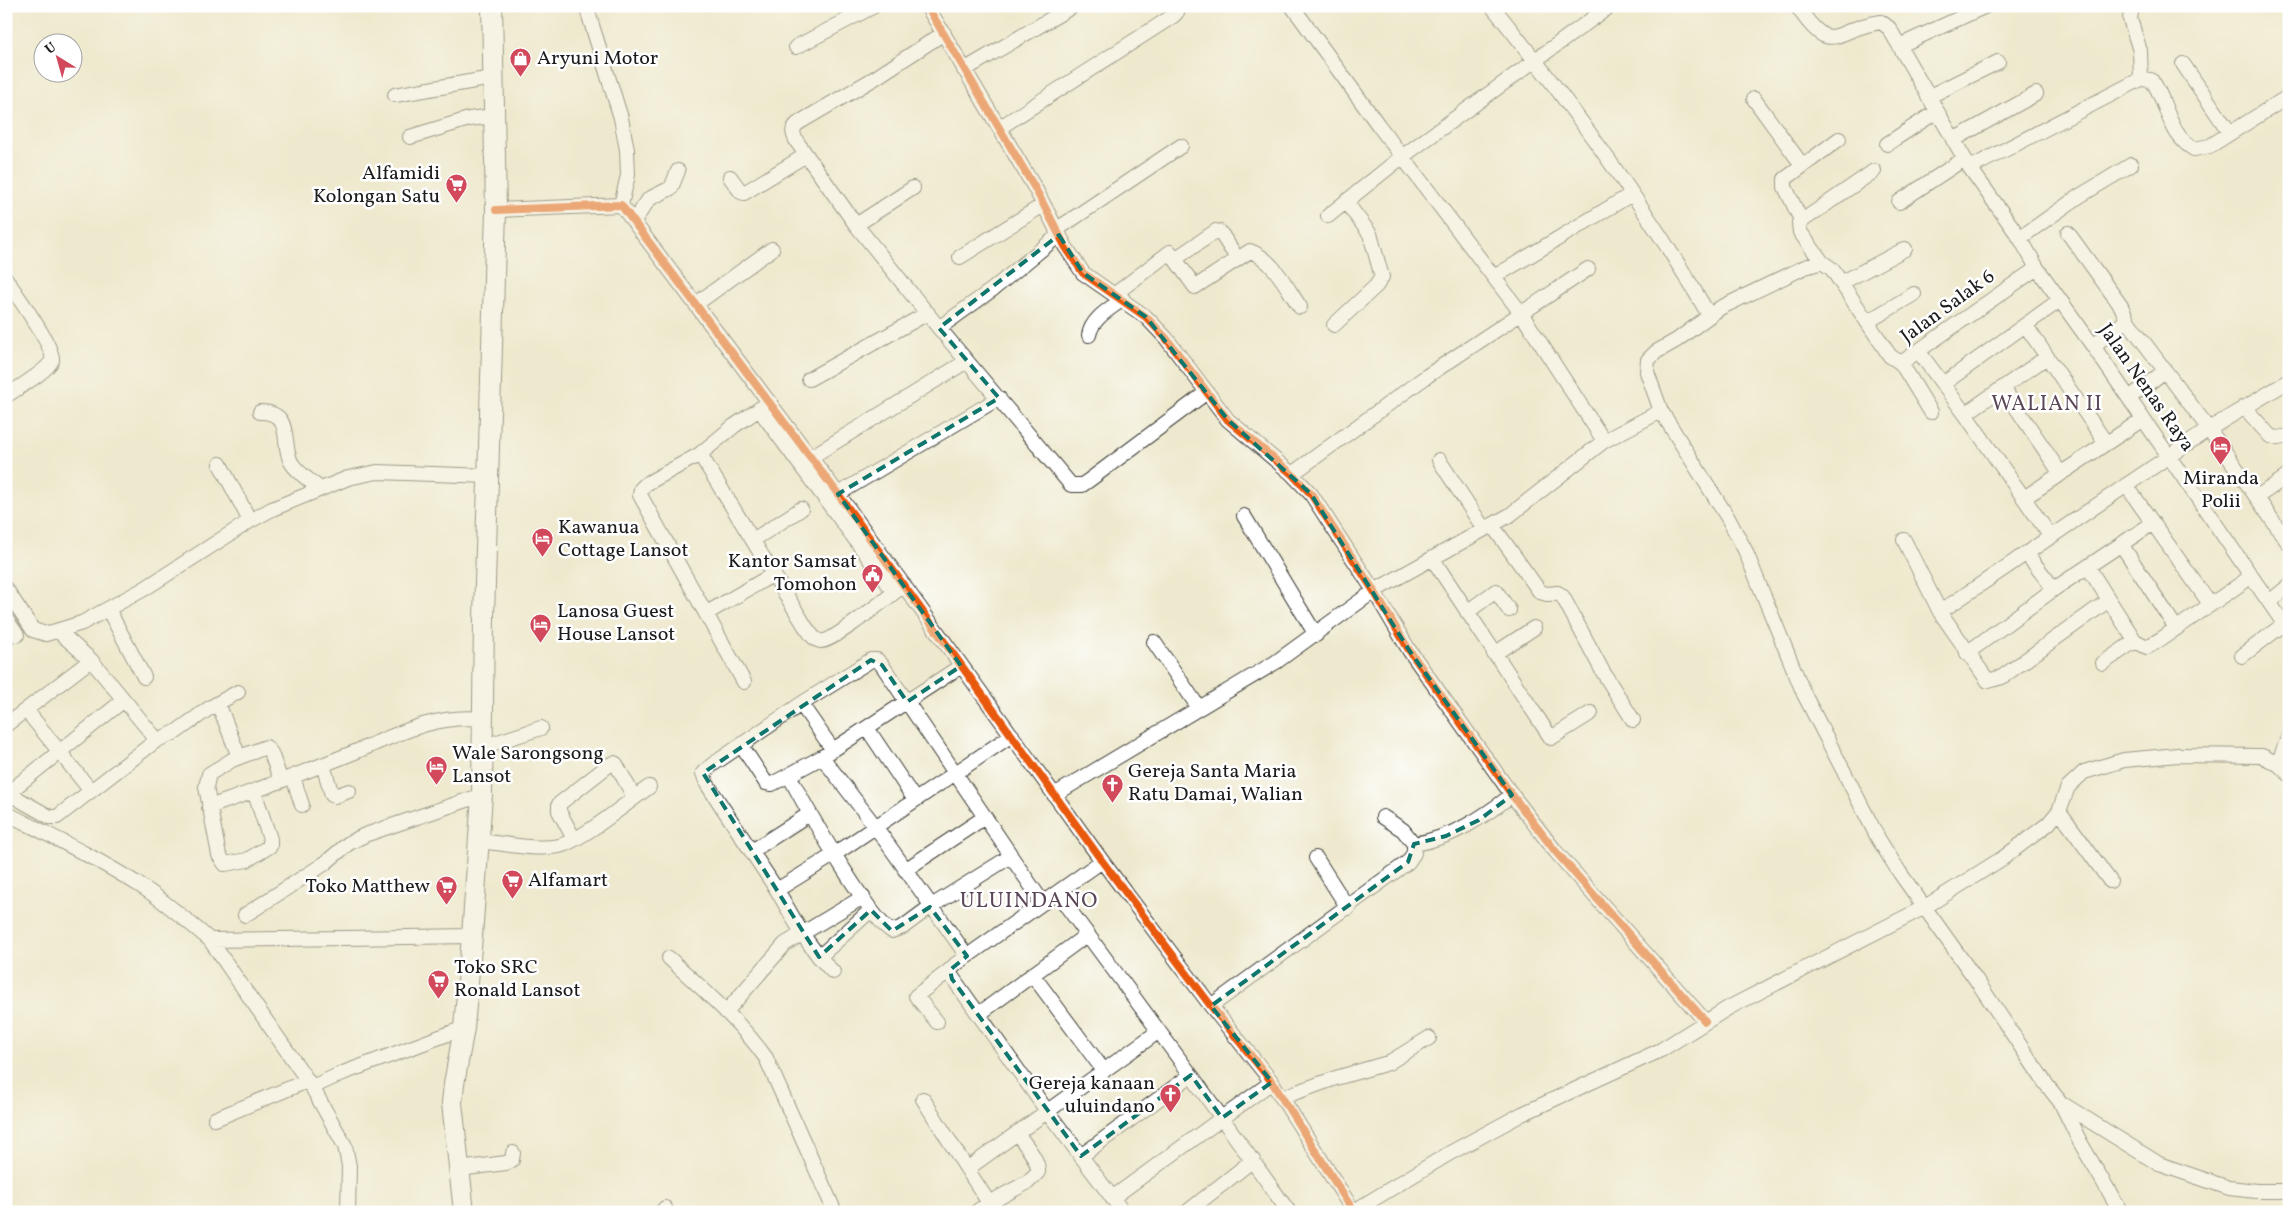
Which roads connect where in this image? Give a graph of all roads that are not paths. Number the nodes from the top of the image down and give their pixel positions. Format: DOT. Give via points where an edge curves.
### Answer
graph roads {
  1 [pos="492,6"];
  2 [pos="586,6"];
  3 [pos="874,6"];
  4 [pos="927,6"];
  5 [pos="1073,6"];
  6 [pos="1175,6"];
  7 [pos="1292,6"];
  8 [pos="1797,6"];
  9 [pos="1986,6"];
  10 [pos="2132,6"];
  11 [pos="1495,7"];
  12 [pos="1604,8"];
  13 [pos="944,33"];
  14 [pos="1901,45"];
  15 [pos="796,47"];
  16 [pos="1536,61"];
  17 [pos="1998,62"];
  18 [pos="2183,64"];
  19 [pos="964,70"];
  20 [pos="492,78"];
  21 [pos="2141,79"];
  22 [pos="2036,94"];
  23 [pos="395,95"];
  24 [pos="2289,96"];
  25 [pos="1928,97"];
  26 [pos="1754,99"];
  27 [pos="1936,112"];
  28 [pos="494,116"];
  29 [pos="998,128"];
  30 [pos="2230,133"];
  31 [pos="410,137"];
  32 [pos="1839,139"];
  33 [pos="1953,140"];
  34 [pos="1887,144"];
  35 [pos="1181,146"];
  36 [pos="806,155"];
  37 [pos="1402,156"];
  38 [pos="1967,164"];
  39 [pos="1802,165"];
  40 [pos="2131,165"];
  41 [pos="678,171"];
  42 [pos="1874,171"];
  43 [pos="730,177"];
  44 [pos="913,188"];
  45 [pos="1632,194"];
  46 [pos="1346,202"];
  47 [pos="1898,202"];
  48 [pos="621,205"];
  49 [pos="1043,205"];
  50 [pos="496,210"];
  51 [pos="1328,216"];
  52 [pos="1801,220"];
  53 [pos="634,221"];
  54 [pos="856,225"];
  55 [pos="1058,232"];
  56 [pos="2068,233"];
  57 [pos="2020,238"];
  58 [pos="772,249"];
  59 [pos="1905,249"];
  60 [pos="960,257"];
  61 [pos="1237,258"];
  62 [pos="1175,259"];
  63 [pos="1822,262"];
  64 [pos="2037,268"];
  65 [pos="1588,269"];
  66 [pos="1494,277"];
  67 [pos="6,279"];
  68 [pos="1841,283"];
  69 [pos="1914,294"];
  70 [pos="1119,297"];
  71 [pos="2060,300"];
  72 [pos="696,304"];
  73 [pos="1300,306"];
  74 [pos="928,313"];
  75 [pos="1521,313"];
  76 [pos="1710,315"];
  77 [pos="2127,320"];
  78 [pos="1868,322"];
  79 [pos="1334,325"];
  80 [pos="2026,326"];
  81 [pos="939,328"];
  82 [pos="1089,335"];
  83 [pos="2094,346"];
  84 [pos="1919,352"];
  85 [pos="2046,357"];
  86 [pos="967,361"];
  87 [pos="1901,364"];
  88 [pos="2165,371"];
  89 [pos="809,380"];
  90 [pos="2289,381"];
  91 [pos="1943,384"];
  92 [pos="2003,388"];
  93 [pos="1207,392"];
  94 [pos="6,396"];
  95 [pos="999,398"];
  96 [pos="2129,398"];
  97 [pos="764,405"];
  98 [pos="2244,407"];
  99 [pos="1661,411"];
  100 [pos="260,412"];
  101 [pos="1931,412"];
  102 [pos="1966,414"];
  103 [pos="2142,419"];
  104 [pos="2209,429"];
  105 [pos="2289,436"];
  106 [pos="1604,441"];
  107 [pos="2106,443"];
  108 [pos="700,454"];
  109 [pos="2170,456"];
  110 [pos="811,457"];
  111 [pos="1439,460"];
  112 [pos="220,464"];
  113 [pos="1292,474"];
  114 [pos="2061,474"];
  115 [pos="2289,475"];
  116 [pos="489,476"];
  117 [pos="2126,485"];
  118 [pos="320,489"];
  119 [pos="838,494"];
  120 [pos="2257,497"];
  121 [pos="2024,498"];
  122 [pos="801,509"];
  123 [pos="1244,516"];
  124 [pos="250,521"];
  125 [pos="2153,523"];
  126 [pos="1488,527"];
  127 [pos="2051,536"];
  128 [pos="2288,539"];
  129 [pos="753,540"];
  130 [pos="1904,540"];
  131 [pos="2121,544"];
  132 [pos="2026,553"];
  133 [pos="1432,558"];
  134 [pos="2088,567"];
  135 [pos="774,574"];
  136 [pos="2252,576"];
  137 [pos="2289,586"];
  138 [pos="6,589"];
  139 [pos="899,589"];
  140 [pos="2054,589"];
  141 [pos="1374,592"];
  142 [pos="2109,600"];
  143 [pos="2269,602"];
  144 [pos="2210,604"];
  145 [pos="108,609"];
  146 [pos="1509,610"];
  147 [pos="1466,612"];
  148 [pos="1940,612"];
  149 [pos="707,613"];
  150 [pos="6,620"];
  151 [pos="2286,627"];
  152 [pos="1534,628"];
  153 [pos="2176,628"];
  154 [pos="58,631"];
  155 [pos="17,635"];
  156 [pos="1316,635"];
  157 [pos="2135,641"];
  158 [pos="1154,642"];
  159 [pos="1967,653"];
  160 [pos="1494,654"];
  161 [pos="2242,656"];
  162 [pos="91,660"];
  163 [pos="2103,663"];
  164 [pos="961,666"];
  165 [pos="144,677"];
  166 [pos="744,682"];
  167 [pos="238,692"];
  168 [pos="124,700"];
  169 [pos="907,702"];
  170 [pos="218,703"];
  171 [pos="801,704"];
  172 [pos="1199,708"];
  173 [pos="26,710"];
  174 [pos="1591,713"];
  175 [pos="482,719"];
  176 [pos="1633,720"];
  177 [pos="6,725"];
  178 [pos="541,728"];
  179 [pos="867,728"];
  180 [pos="1012,735"];
  181 [pos="2289,735"];
  182 [pos="157,740"];
  183 [pos="741,745"];
  184 [pos="482,747"];
  185 [pos="61,750"];
  186 [pos="828,753"];
  187 [pos="239,757"];
  188 [pos="323,765"];
  189 [pos="2285,767"];
  190 [pos="956,772"];
  191 [pos="789,775"];
  192 [pos="287,779"];
  193 [pos="649,787"];
  194 [pos="91,791"];
  195 [pos="254,791"];
  196 [pos="349,791"];
  197 [pos="7,792"];
  198 [pos="482,795"];
  199 [pos="1054,795"];
  200 [pos="1512,795"];
  201 [pos="634,797"];
  202 [pos="915,800"];
  203 [pos="302,805"];
  204 [pos="209,807"];
  205 [pos="2059,811"];
  206 [pos="6,813"];
  207 [pos="809,814"];
  208 [pos="985,817"];
  209 [pos="1383,817"];
  210 [pos="875,826"];
  211 [pos="574,839"];
  212 [pos="479,841"];
  213 [pos="1414,844"];
  214 [pos="752,851"];
  215 [pos="835,854"];
  216 [pos="1010,855"];
  217 [pos="1316,858"];
  218 [pos="1102,861"];
  219 [pos="905,870"];
  220 [pos="2110,880"];
  221 [pos="777,890"];
  222 [pos="1057,893"];
  223 [pos="863,897"];
  224 [pos="1043,903"];
  225 [pos="930,907"];
  226 [pos="1924,907"];
  227 [pos="1348,908"];
  228 [pos="871,910"];
  229 [pos="245,915"];
  230 [pos="1088,934"];
  231 [pos="803,935"];
  232 [pos="472,936"];
  233 [pos="210,940"];
  234 [pos="967,956"];
  235 [pos="820,957"];
  236 [pos="669,958"];
  237 [pos="950,970"];
  238 [pos="833,972"];
  239 [pos="1032,974"];
  240 [pos="1211,1006"];
  241 [pos="726,1012"];
  242 [pos="979,1014"];
  243 [pos="937,1022"];
  244 [pos="1705,1022"];
  245 [pos="464,1028"];
  246 [pos="1159,1031"];
  247 [pos="1429,1038"];
  248 [pos="1104,1071"];
  249 [pos="1191,1075"];
  250 [pos="1272,1082"];
  251 [pos="310,1084"];
  252 [pos="1283,1098"];
  253 [pos="922,1099"];
  254 [pos="2061,1103"];
  255 [pos="1047,1111"];
  256 [pos="1222,1118"];
  257 [pos="215,1119"];
  258 [pos="1017,1133"];
  259 [pos="513,1153"];
  260 [pos="1081,1156"];
  261 [pos="1253,1160"];
  262 [pos="967,1169"];
  263 [pos="459,1170"];
  264 [pos="2289,1191"];
  265 [pos="1112,1198"];
  266 [pos="989,1203"];
  267 [pos="1196,1209"];
  268 [pos="348,1212"];
  269 [pos="464,1212"];
  270 [pos="835,1212"];
  271 [pos="976,1212"];
  272 [pos="1123,1212"];
  273 [pos="1289,1212"];
  274 [pos="1354,1212"];
  275 [pos="2121,1212"];
  1 -- 20 [label="highway"];
  2 -- 48 [label="street" via="621,118 627,150 628,175"];
  3 -- 15 [label="street"];
  4 -- 13 [label="street"];
  5 -- 19 [label="street"];
  6 -- 29 [label="street" via="1177,12 1173,16"];
  7 -- 37 [label="street"];
  8 -- 14 [label="street, Jalan Nenas Raya" via="1814,31 1826,38 1881,22 1890,28"];
  9 -- 14 [label="street"];
  10 -- 21 [label="street" via="2130,19 2140,51"];
  11 -- 16 [label="street"];
  12 -- 16 [label="street"];
  13 -- 19 [label="street"];
  13 -- 36 [label="street" via="796,125 792,132"];
  14 -- 25 [label="street, Jalan Nenas Raya"];
  16 -- 37 [label="street"];
  16 -- 45 [label="street"];
  17 -- 25 [label="street"];
  18 -- 30 [label="street"];
  19 -- 29 [label="street"];
  20 -- 23 [label="street"];
  20 -- 28 [label="highway"];
  21 -- 30 [label="street" via="2151,80 2155,85 2176,132 2194,149 2203,149"];
  21 -- 38 [label="street"];
  22 -- 33 [label="street"];
  24 -- 30 [label="street"];
  25 -- 27 [label="street, Jalan Nenas Raya"];
  26 -- 39 [label="street"];
  27 -- 33 [label="street, Jalan Nenas Raya"];
  27 -- 34 [label="street"];
  28 -- 31 [label="street" via="454,122"];
  28 -- 50 [label="highway"];
  29 -- 49 [label="street"];
  32 -- 39 [label="street"];
  33 -- 38 [label="street, Jalan Nenas Raya"];
  35 -- 55 [label="street"];
  36 -- 43 [label="street" via="744,193"];
  36 -- 54 [label="street"];
  37 -- 46 [label="street"];
  37 -- 66 [label="street"];
  38 -- 47 [label="street"];
  38 -- 57 [label="street, Jalan Nenas Raya"];
  39 -- 52 [label="street, Jalan Salak 6" via="1787,176 1784,183"];
  40 -- 57 [label="street"];
  41 -- 53 [label="street" via="671,188 650,199"];
  42 -- 52 [label="street"];
  44 -- 54 [label="street"];
  45 -- 66 [label="street"];
  45 -- 76 [label="street"];
  46 -- 51 [label="street"];
  46 -- 79 [label="street" via="1370,234 1382,277"];
  48 -- 50 [label="street"];
  48 -- 53 [label="street"];
  49 -- 55 [label="street"];
  49 -- 60 [label="street"];
  50 -- 116 [label="highway"];
  52 -- 63 [label="street, Jalan Salak 6" via="1800,232"];
  53 -- 72 [label="street"];
  54 -- 74 [label="street"];
  55 -- 70 [label="street" via="1083,273"];
  55 -- 81 [label="street" via="993,289"];
  56 -- 77 [label="street" via="2121,306"];
  57 -- 64 [label="street, Jalan Nenas Raya"];
  58 -- 72 [label="street"];
  59 -- 68 [label="street"];
  61 -- 62 [label="street" via="1220,232 1216,231"];
  61 -- 62 [label="street" via="1194,287"];
  61 -- 73 [label="street" via="1250,251 1260,254"];
  62 -- 70 [label="street" via="1170,252 1167,253"];
  63 -- 68 [label="street, Jalan Salak 6"];
  63 -- 76 [label="street" via="1805,267"];
  64 -- 71 [label="street, Jalan Nenas Raya"];
  64 -- 84 [label="street, Jalan Salak 6"];
  65 -- 75 [label="street"];
  66 -- 75 [label="street"];
  67 -- 94 [label="street" via="46,340 52,356 45,367"];
  68 -- 78 [label="street, Jalan Salak 6"];
  69 -- 78 [label="street"];
  70 -- 82 [label="street" via="1092,326"];
  70 -- 93 [label="street" via="1146,317 1166,338"];
  71 -- 80 [label="street"];
  71 -- 83 [label="street, Jalan Nenas Raya"];
  72 -- 97 [label="street"];
  74 -- 81 [label="street"];
  74 -- 89 [label="street"];
  75 -- 106 [label="street"];
  75 -- 113 [label="street" via="1427,376"];
  76 -- 99 [label="street" via="1648,360 1647,372"];
  77 -- 83 [label="street"];
  77 -- 88 [label="street"];
  78 -- 87 [label="street, Jalan Salak 6" via="1890,356"];
  80 -- 85 [label="street"];
  80 -- 91 [label="street"];
  81 -- 86 [label="street"];
  83 -- 96 [label="street, Jalan Nenas Raya"];
  84 -- 87 [label="street, Jalan Salak 6"];
  84 -- 91 [label="street"];
  85 -- 92 [label="street"];
  85 -- 107 [label="street"];
  86 -- 95 [label="street"];
  86 -- 110 [label="street"];
  87 -- 101 [label="street"];
  88 -- 96 [label="street"];
  88 -- 104 [label="street"];
  90 -- 98 [label="street"];
  91 -- 102 [label="street"];
  92 -- 102 [label="street"];
  92 -- 114 [label="street"];
  93 -- 95 [label="street" via="1076,486 1065,480"];
  93 -- 113 [label="street" via="1235,426"];
  95 -- 119 [label="street"];
  96 -- 103 [label="street, Jalan Nenas Raya"];
  97 -- 108 [label="street"];
  97 -- 110 [label="street"];
  97 -- 139 [label="street"];
  98 -- 104 [label="street"];
  98 -- 105 [label="street" via="2270,436"];
  99 -- 106 [label="street"];
  99 -- 226 [label="street" via="1745,550 1804,694 1870,824"];
  100 -- 118 [label="street" via="269,412 280,420 285,428 290,460"];
  102 -- 121 [label="street"];
  103 -- 107 [label="street"];
  103 -- 109 [label="street, Jalan Nenas Raya"];
  104 -- 109 [label="street"];
  104 -- 120 [label="street"];
  106 -- 126 [label="street" via="1510,515"];
  107 -- 114 [label="street"];
  108 -- 129 [label="street"];
  108 -- 149 [label="street" via="646,484 640,495"];
  109 -- 117 [label="street"];
  109 -- 136 [label="street, Jalan Nenas Raya"];
  110 -- 119 [label="street"];
  111 -- 126 [label="street"];
  112 -- 124 [label="street"];
  113 -- 141 [label="street" via="1311,494"];
  114 -- 121 [label="street"];
  115 -- 120 [label="street"];
  116 -- 118 [label="street" via="377,472 348,478"];
  116 -- 175 [label="highway"];
  117 -- 125 [label="street"];
  117 -- 127 [label="street"];
  118 -- 124 [label="street"];
  119 -- 139 [label="street"];
  120 -- 128 [label="street"];
  121 -- 127 [label="street"];
  122 -- 129 [label="street"];
  123 -- 156 [label="street"];
  124 -- 145 [label="street"];
  125 -- 131 [label="street"];
  125 -- 144 [label="street"];
  126 -- 133 [label="street"];
  126 -- 176 [label="street" via="1540,592 1558,593 1563,597"];
  127 -- 132 [label="street"];
  129 -- 135 [label="street"];
  130 -- 148 [label="street"];
  131 -- 134 [label="street"];
  131 -- 153 [label="street"];
  132 -- 140 [label="street"];
  132 -- 148 [label="street"];
  133 -- 141 [label="street"];
  133 -- 147 [label="street"];
  134 -- 140 [label="street"];
  134 -- 142 [label="street"];
  135 -- 139 [label="street" via="804,626 819,641 839,633"];
  135 -- 149 [label="street"];
  136 -- 143 [label="street, Jalan Nenas Raya"];
  136 -- 144 [label="street"];
  137 -- 143 [label="street"];
  138 -- 154 [label="street" via="33,630 46,634"];
  139 -- 164 [label="street"];
  140 -- 159 [label="street"];
  141 -- 156 [label="street"];
  141 -- 200 [label="street" via="1409,650"];
  142 -- 157 [label="street"];
  142 -- 159 [label="street" via="1997,680 1988,682"];
  143 -- 151 [label="street, Jalan Nenas Raya"];
  144 -- 153 [label="street"];
  145 -- 154 [label="street"];
  145 -- 165 [label="street"];
  146 -- 147 [label="street" via="1496,591"];
  147 -- 160 [label="street"];
  148 -- 159 [label="street"];
  149 -- 166 [label="street"];
  150 -- 155 [label="street"];
  151 -- 161 [label="street"];
  152 -- 160 [label="street"];
  153 -- 157 [label="street" via="2147,647"];
  154 -- 162 [label="street"];
  156 -- 172 [label="street"];
  157 -- 163 [label="street"];
  158 -- 172 [label="street"];
  160 -- 174 [label="street" via="1551,738"];
  162 -- 168 [label="street"];
  162 -- 173 [label="street"];
  164 -- 169 [label="street"];
  164 -- 180 [label="street"];
  167 -- 170 [label="street"];
  168 -- 182 [label="street"];
  168 -- 185 [label="street"];
  169 -- 171 [label="street" via="882,664 874,659"];
  169 -- 179 [label="street"];
  169 -- 190 [label="street"];
  170 -- 182 [label="street" via="176,732"];
  170 -- 187 [label="street"];
  171 -- 183 [label="street"];
  171 -- 186 [label="street"];
  172 -- 199 [label="street"];
  173 -- 177 [label="street"];
  173 -- 185 [label="street"];
  175 -- 184 [label="highway"];
  175 -- 188 [label="street" via="465,717 413,727"];
  178 -- 184 [label="street"];
  179 -- 186 [label="street"];
  179 -- 202 [label="street"];
  180 -- 190 [label="street"];
  180 -- 199 [label="street"];
  181 -- 189 [label="street"];
  182 -- 194 [label="street"];
  183 -- 191 [label="street" via="766,784"];
  183 -- 214 [label="street" via="706,769 704,778"];
  184 -- 198 [label="highway"];
  185 -- 194 [label="street"];
  185 -- 197 [label="street"];
  186 -- 191 [label="street"];
  186 -- 210 [label="street"];
  187 -- 192 [label="street" via="268,748"];
  187 -- 204 [label="street" via="209,774 206,787"];
  188 -- 192 [label="street"];
  188 -- 196 [label="street" via="332,795"];
  189 -- 205 [label="street" via="2262,756 2178,754 2124,760 2084,772 2068,787"];
  190 -- 202 [label="street"];
  190 -- 208 [label="street"];
  191 -- 207 [label="street"];
  192 -- 195 [label="street"];
  192 -- 203 [label="street"];
  193 -- 201 [label="street"];
  194 -- 197 [label="street" via="54,818"];
  195 -- 204 [label="street"];
  195 -- 204 [label="street" via="270,842 265,850 247,860 225,864 220,859"];
  198 -- 212 [label="highway"];
  198 -- 229 [label="street" via="349,843 324,864"];
  199 -- 218 [label="street"];
  200 -- 213 [label="street" via="1478,820 1446,836"];
  200 -- 244 [label="street" via="1556,852"];
  201 -- 211 [label="street"];
  201 -- 211 [label="street" via="616,764 609,765 559,804 559,811"];
  202 -- 210 [label="street"];
  205 -- 220 [label="street"];
  205 -- 226 [label="street" via="2003,858"];
  206 -- 233 [label="street" via="144,888"];
  207 -- 214 [label="street"];
  207 -- 215 [label="street"];
  208 -- 216 [label="street"];
  208 -- 219 [label="street"];
  209 -- 213 [label="street" via="1402,830"];
  210 -- 215 [label="street"];
  210 -- 219 [label="street"];
  211 -- 212 [label="street" via="547,847"];
  212 -- 232 [label="highway"];
  213 -- 227 [label="street" via="1414,853 1408,862"];
  214 -- 221 [label="street"];
  215 -- 221 [label="street"];
  215 -- 223 [label="street"];
  216 -- 224 [label="street"];
  216 -- 225 [label="street"];
  217 -- 227 [label="street"];
  218 -- 222 [label="street"];
  218 -- 240 [label="street"];
  219 -- 225 [label="street"];
  221 -- 231 [label="street"];
  222 -- 224 [label="street"];
  222 -- 230 [label="street"];
  223 -- 228 [label="street"];
  223 -- 231 [label="street"];
  224 -- 234 [label="street"];
  225 -- 228 [label="street" via="892,931"];
  225 -- 234 [label="street"];
  226 -- 244 [label="street"];
  226 -- 254 [label="street"];
  227 -- 240 [label="street"];
  228 -- 235 [label="street"];
  230 -- 239 [label="street"];
  230 -- 246 [label="street"];
  231 -- 235 [label="street"];
  231 -- 241 [label="street" via="778,950"];
  232 -- 233 [label="street"];
  232 -- 245 [label="highway"];
  233 -- 251 [label="street"];
  234 -- 237 [label="street"];
  235 -- 238 [label="street"];
  236 -- 241 [label="street"];
  237 -- 242 [label="street" via="952,979"];
  237 -- 243 [label="street" via="916,996"];
  239 -- 242 [label="street"];
  239 -- 248 [label="street"];
  240 -- 250 [label="street"];
  241 -- 270 [label="street" via="752,1038 766,1058"];
  242 -- 255 [label="street"];
  244 -- 274 [label="street" via="1662,1050 1522,1114 1450,1153"];
  245 -- 251 [label="street"];
  245 -- 263 [label="highway" via="452,1103"];
  246 -- 248 [label="street"];
  246 -- 249 [label="street"];
  247 -- 252 [label="street" via="1388,1063"];
  248 -- 255 [label="street"];
  249 -- 256 [label="street"];
  249 -- 260 [label="street"];
  250 -- 252 [label="street"];
  250 -- 256 [label="street"];
  251 -- 257 [label="street"];
  251 -- 268 [label="street" via="345,1146 349,1166"];
  252 -- 274 [label="street"];
  253 -- 262 [label="street"];
  254 -- 264 [label="street" via="2160,1164 2229,1188"];
  254 -- 275 [label="street"];
  255 -- 258 [label="street"];
  255 -- 260 [label="street"];
  256 -- 261 [label="street"];
  256 -- 265 [label="street"];
  258 -- 262 [label="street"];
  258 -- 266 [label="street" via="1035,1161 1038,1172 1028,1182"];
  259 -- 263 [label="street" via="512,1160 506,1163"];
  260 -- 265 [label="street"];
  261 -- 267 [label="street"];
  261 -- 273 [label="street"];
  262 -- 266 [label="street"];
  263 -- 269 [label="highway"];
  265 -- 272 [label="street"];
  266 -- 271 [label="street"];
}
